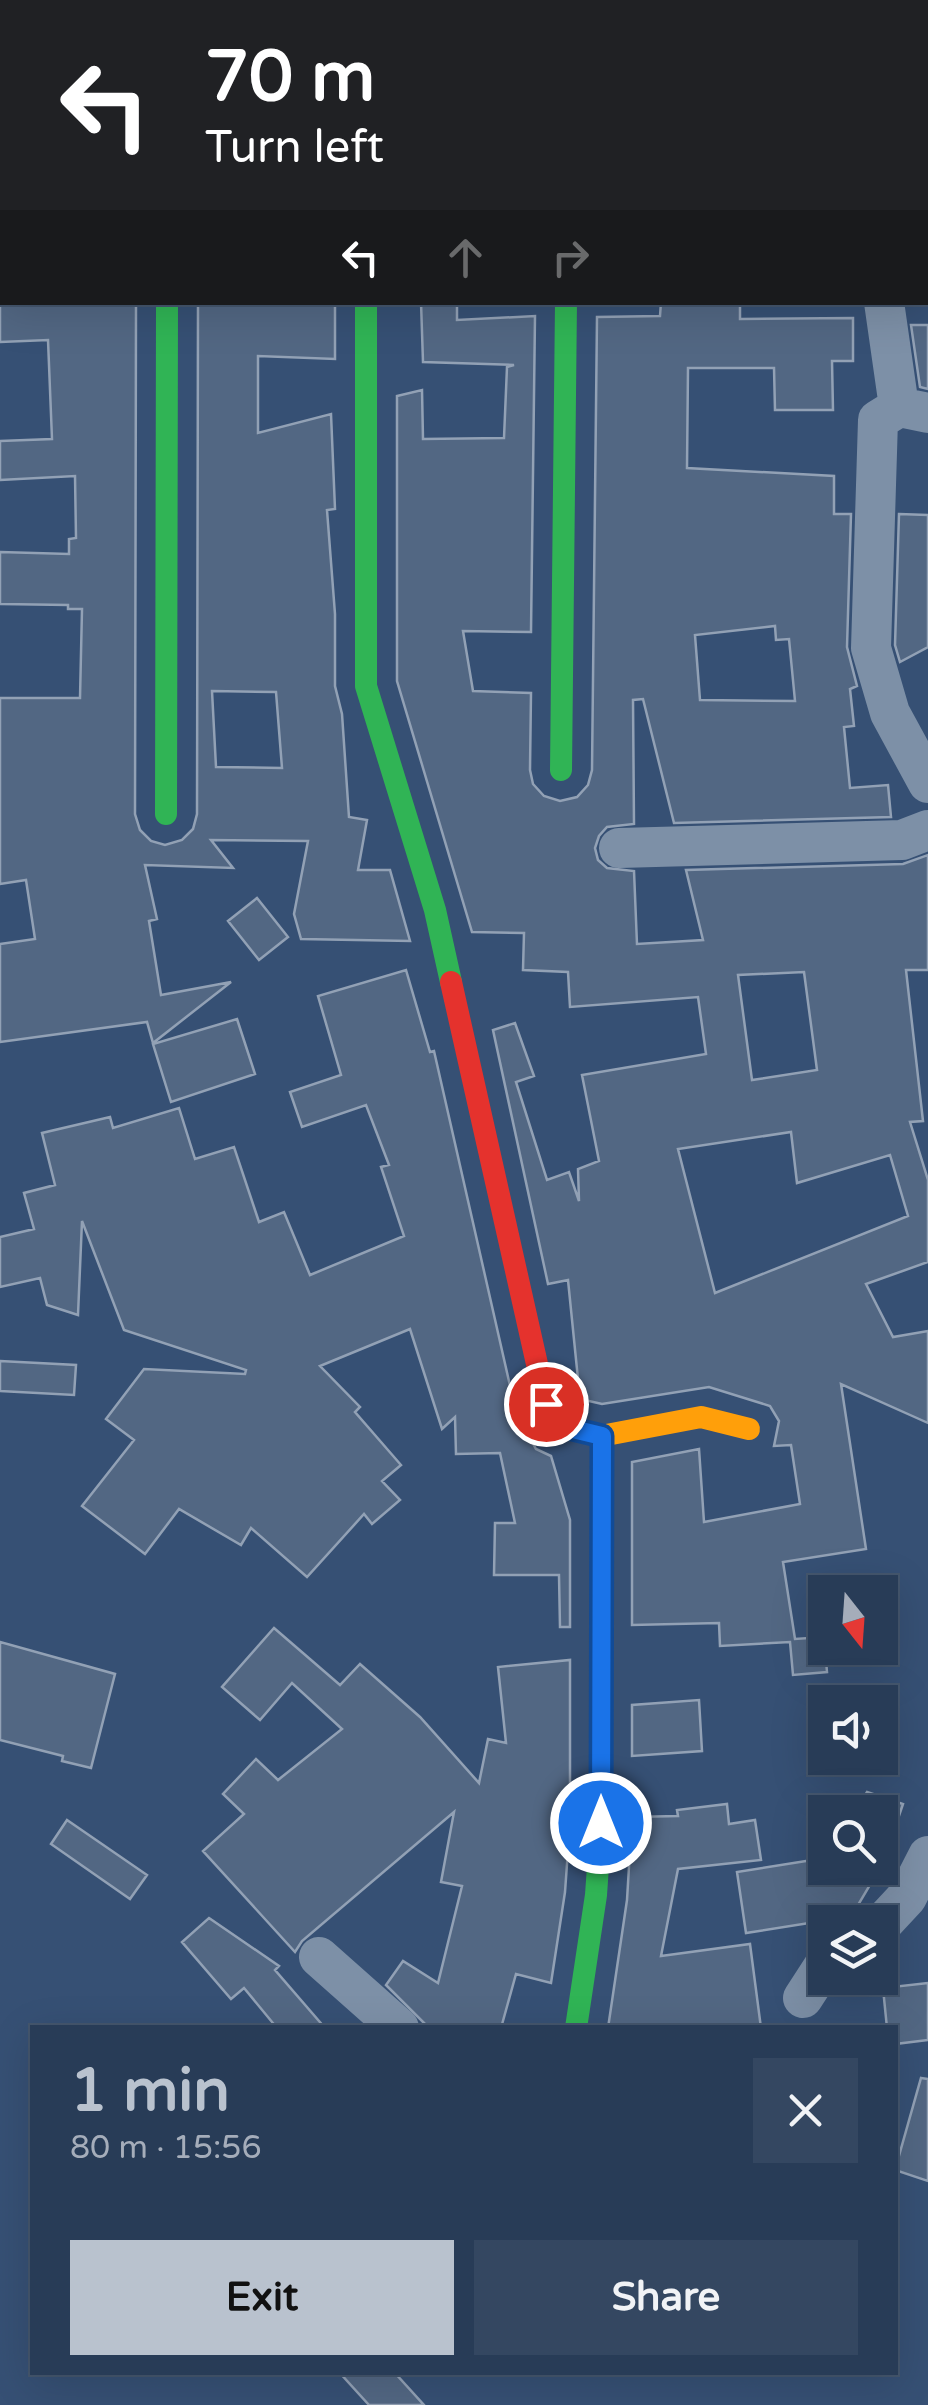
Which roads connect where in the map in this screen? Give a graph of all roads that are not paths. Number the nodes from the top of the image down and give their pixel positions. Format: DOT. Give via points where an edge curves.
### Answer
graph roads {
  1 [pos="167,305"];
  2 [pos="366,305"];
  3 [pos="566,305"];
  4 [pos="885,305"];
  5 [pos="914,410"];
  6 [pos="561,770"];
  7 [pos="928,784"];
  8 [pos="166,814"];
  9 [pos="928,830"];
  10 [pos="619,848"];
  11 [pos="749,1429"];
  12 [pos="602,1436"];
  13 [pos="928,1856"];
  14 [pos="898,1907"];
  15 [pos="319,1957"];
  16 [pos="396,2025"];
  17 [pos="576,2025"];
  1 -- 8 [label="street"];
  2 -- 12 [label="street" via="366,686 435,910 546,1404 556,1425"];
  3 -- 6 [label="street"];
  4 -- 5 [label="street"];
  5 -- 7 [label="street" via="878,420 872,648 890,712"];
  9 -- 10 [label="street" via="902,840"];
  11 -- 12 [label="street" via="701,1417"];
  12 -- 17 [label="street" via="601,1823"];
  13 -- 14 [label="street"];
  15 -- 16 [label="street"];
}
